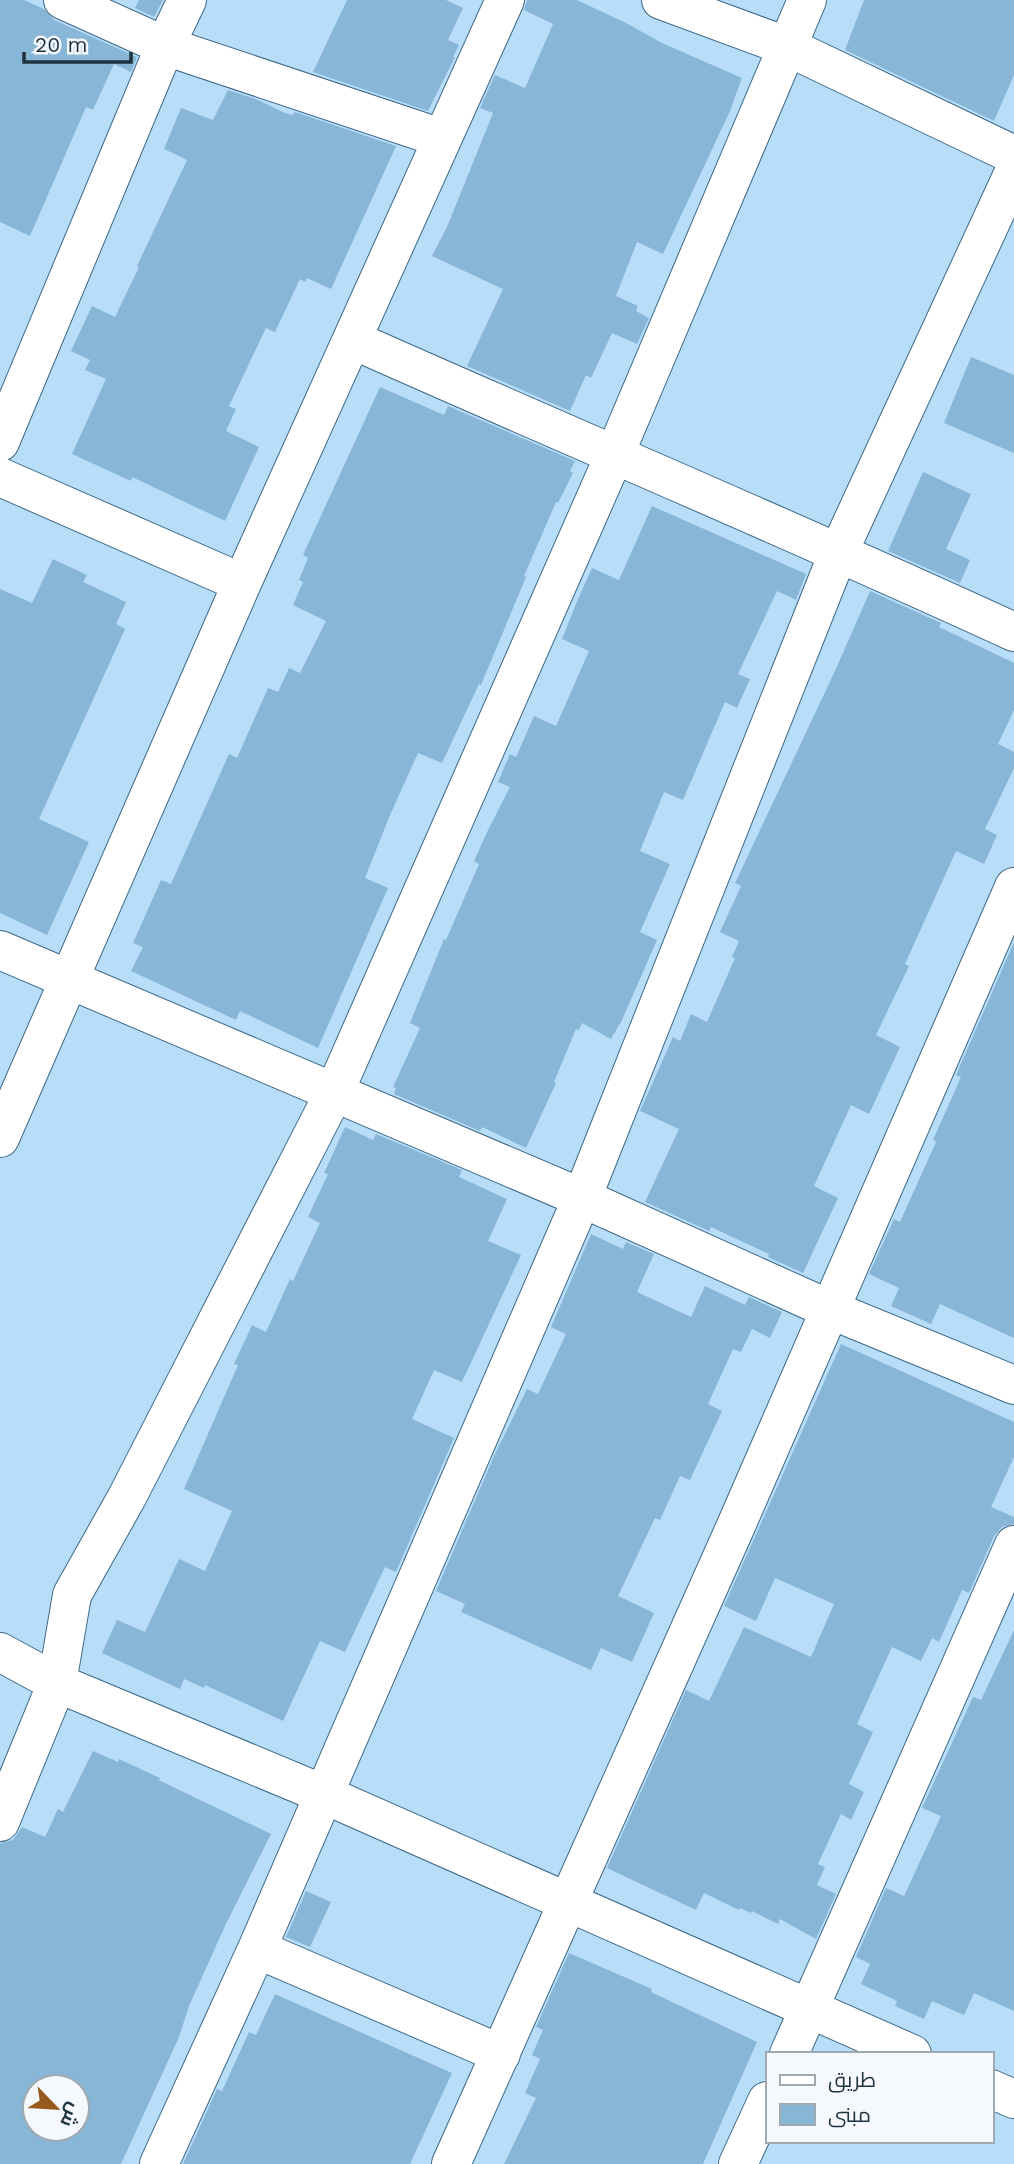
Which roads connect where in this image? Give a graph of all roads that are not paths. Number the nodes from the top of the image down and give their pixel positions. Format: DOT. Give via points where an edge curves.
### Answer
graph roads {
  1 [pos="63,0"];
  2 [pos="187,0"];
  3 [pos="505,0"];
  4 [pos="661,0"];
  5 [pos="807,0"];
  6 [pos="165,46"];
  7 [pos="786,47"];
  8 [pos="441,138"];
  9 [pos="1014,155"];
  10 [pos="1014,172"];
  11 [pos="353,340"];
  12 [pos="0,442"];
  13 [pos="614,456"];
  14 [pos="0,477"];
  15 [pos="839,551"];
  16 [pos="242,583"];
  17 [pos="1014,632"];
  18 [pos="1014,887"];
  19 [pos="0,950"];
  20 [pos="67,981"];
  21 [pos="334,1093"];
  22 [pos="0,1138"];
  23 [pos="582,1198"];
  24 [pos="831,1310"];
  25 [pos="1014,1385"];
  26 [pos="1014,1545"];
  27 [pos="0,1652"];
  28 [pos="57,1683"];
  29 [pos="323,1794"];
  30 [pos="0,1822"];
  31 [pos="568,1902"];
  32 [pos="257,1949"];
  33 [pos="810,2009"];
  34 [pos="790,2052"];
  35 [pos="907,2052"];
  36 [pos="500,2054"];
  37 [pos="993,2090"];
  38 [pos="1014,2099"];
  39 [pos="766,2103"];
  40 [pos="159,2164"];
  41 [pos="451,2164"];
  42 [pos="738,2164"];
  1 -- 6 [label="street"];
  2 -- 6 [label="street"];
  3 -- 8 [label="street"];
  4 -- 7 [label="street"];
  5 -- 7 [label="street"];
  6 -- 8 [label="street"];
  6 -- 12 [label="street"];
  7 -- 9 [label="street"];
  7 -- 13 [label="street"];
  8 -- 11 [label="street"];
  10 -- 15 [label="street"];
  11 -- 13 [label="street"];
  11 -- 16 [label="street"];
  13 -- 15 [label="street"];
  13 -- 21 [label="street"];
  14 -- 16 [label="street"];
  15 -- 17 [label="street"];
  15 -- 23 [label="street"];
  16 -- 20 [label="street"];
  18 -- 24 [label="street"];
  19 -- 20 [label="street"];
  20 -- 21 [label="street"];
  20 -- 22 [label="street"];
  21 -- 23 [label="street"];
  21 -- 28 [label="street" via="72,1595"];
  23 -- 24 [label="street"];
  23 -- 29 [label="street"];
  24 -- 25 [label="street"];
  24 -- 31 [label="street"];
  26 -- 33 [label="street"];
  27 -- 28 [label="street"];
  28 -- 29 [label="street"];
  28 -- 30 [label="street"];
  29 -- 31 [label="street"];
  29 -- 32 [label="street"];
  31 -- 33 [label="street"];
  31 -- 36 [label="street"];
  32 -- 36 [label="street"];
  32 -- 40 [label="street"];
  33 -- 34 [label="street"];
  33 -- 35 [label="street"];
  36 -- 41 [label="street"];
  37 -- 38 [label="street"];
  39 -- 42 [label="street"];
}
